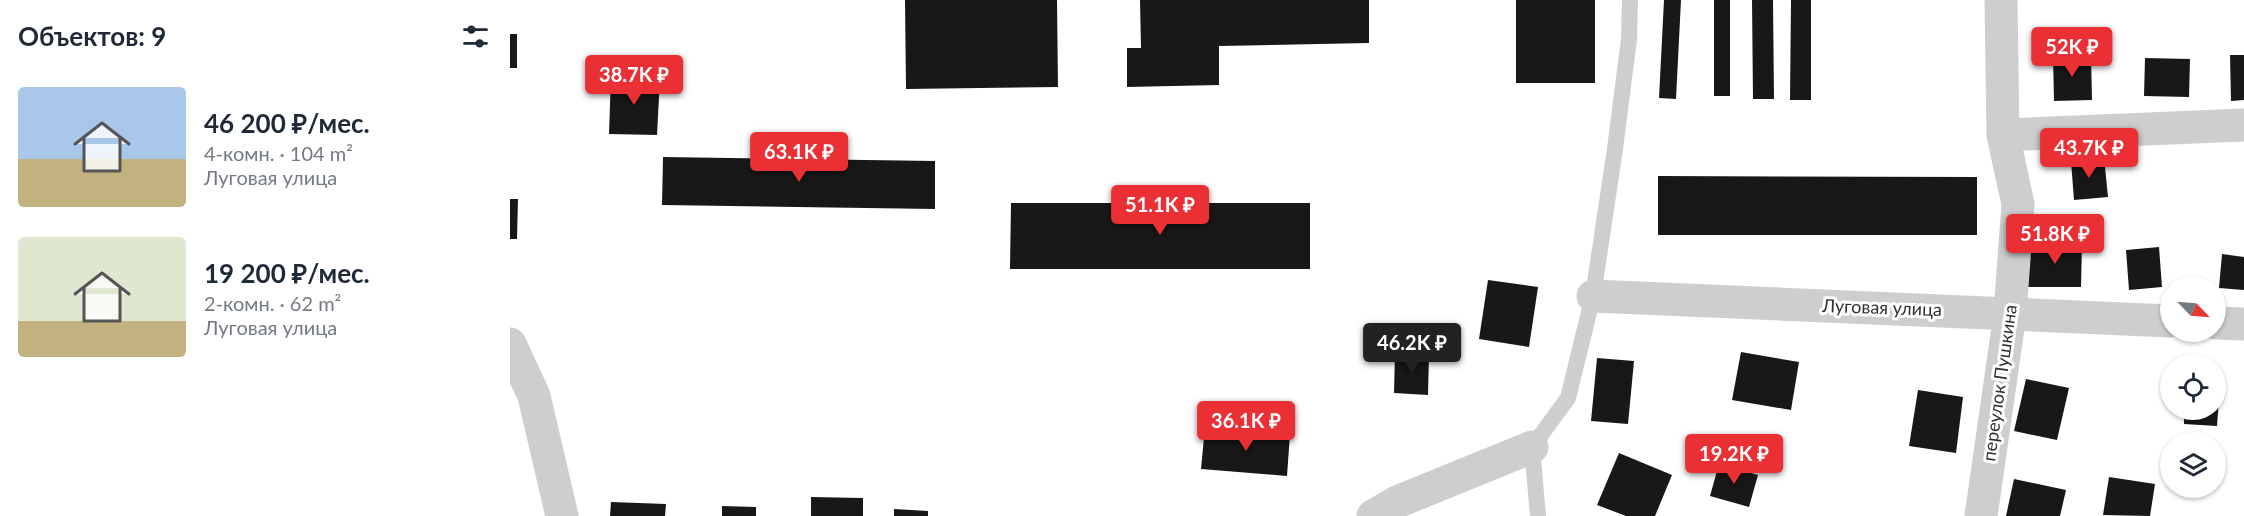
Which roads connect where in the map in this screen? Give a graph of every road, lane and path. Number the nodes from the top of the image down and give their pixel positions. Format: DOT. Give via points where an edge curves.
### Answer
graph roads {
  1 [pos="1630,0"];
  2 [pos="2001,0"];
  3 [pos="2244,125"];
  4 [pos="2003,135"];
  5 [pos="1593,296"];
  6 [pos="2010,314"];
  7 [pos="2160,321"];
  8 [pos="2226,323"];
  9 [pos="2244,324"];
  10 [pos="510,344"];
  11 [pos="1532,447"];
  12 [pos="562,516"];
  13 [pos="1373,516"];
  14 [pos="1538,516"];
  15 [pos="1981,516"];
  1 -- 5 [label="lane" via="1629,39"];
  2 -- 4 [label="street, переулок Пушкина"];
  3 -- 4 [label="street"];
  4 -- 6 [label="street, переулок Пушкина" via="2018,204"];
  5 -- 6 [label="street, Луговая улица"];
  5 -- 11 [label="lane" via="1568,398"];
  6 -- 7 [label="street, Луговая улица"];
  6 -- 15 [label="street, переулок Пушкина"];
  8 -- 9 [label="street"];
  10 -- 12 [label="street" via="534,396"];
  11 -- 13 [label="street" via="1396,502"];
  11 -- 14 [label="lane"];
}
